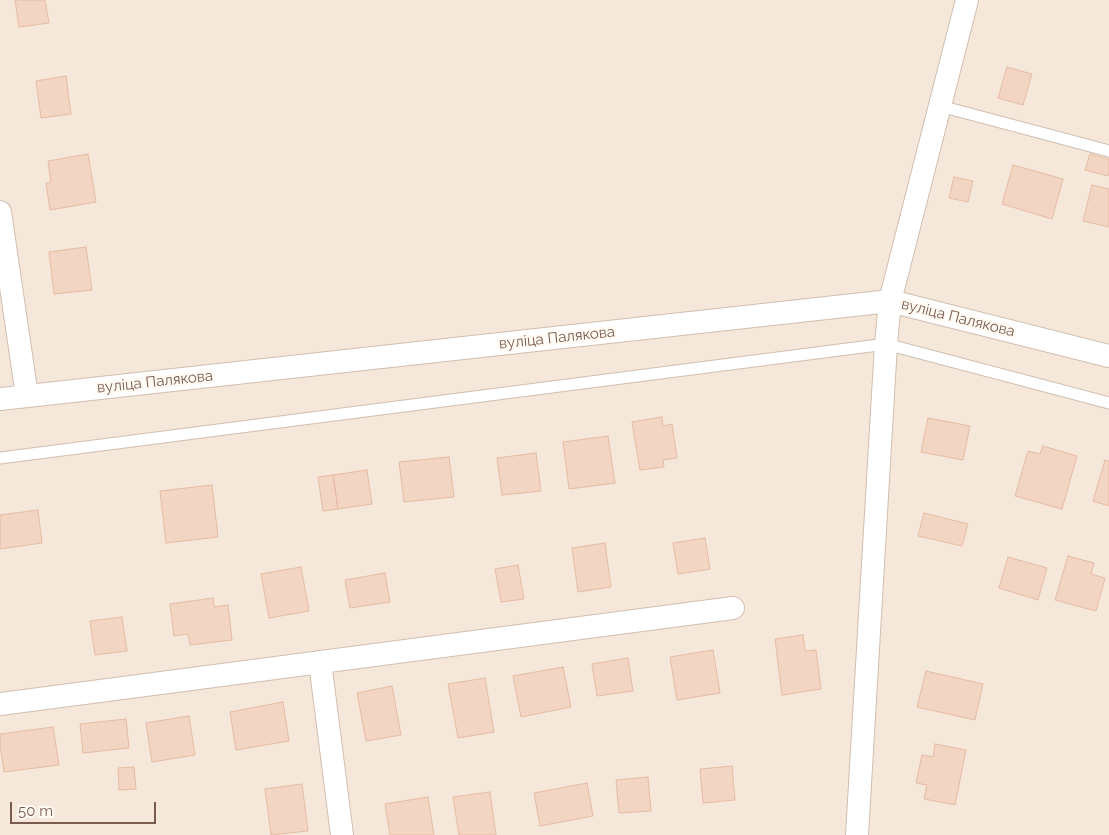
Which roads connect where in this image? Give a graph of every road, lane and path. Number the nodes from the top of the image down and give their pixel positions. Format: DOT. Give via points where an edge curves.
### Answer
graph roads {
  1 [pos="968,0"];
  2 [pos="940,106"];
  3 [pos="1109,151"];
  4 [pos="0,212"];
  5 [pos="890,301"];
  6 [pos="886,344"];
  7 [pos="1109,356"];
  8 [pos="27,396"];
  9 [pos="0,399"];
  10 [pos="1109,403"];
  11 [pos="0,458"];
  12 [pos="734,608"];
  13 [pos="320,662"];
  14 [pos="0,704"];
  15 [pos="342,835"];
  16 [pos="857,835"];
  1 -- 2 [label="street"];
  2 -- 3 [label="lane"];
  2 -- 5 [label="street"];
  4 -- 8 [label="street"];
  5 -- 6 [label="street"];
  5 -- 7 [label="street, вуліца Палякова"];
  5 -- 8 [label="street, вуліца Палякова"];
  6 -- 10 [label="lane"];
  6 -- 11 [label="lane"];
  6 -- 16 [label="street"];
  8 -- 9 [label="street, вуліца Палякова"];
  12 -- 13 [label="street"];
  13 -- 14 [label="street"];
  13 -- 15 [label="street"];
}
